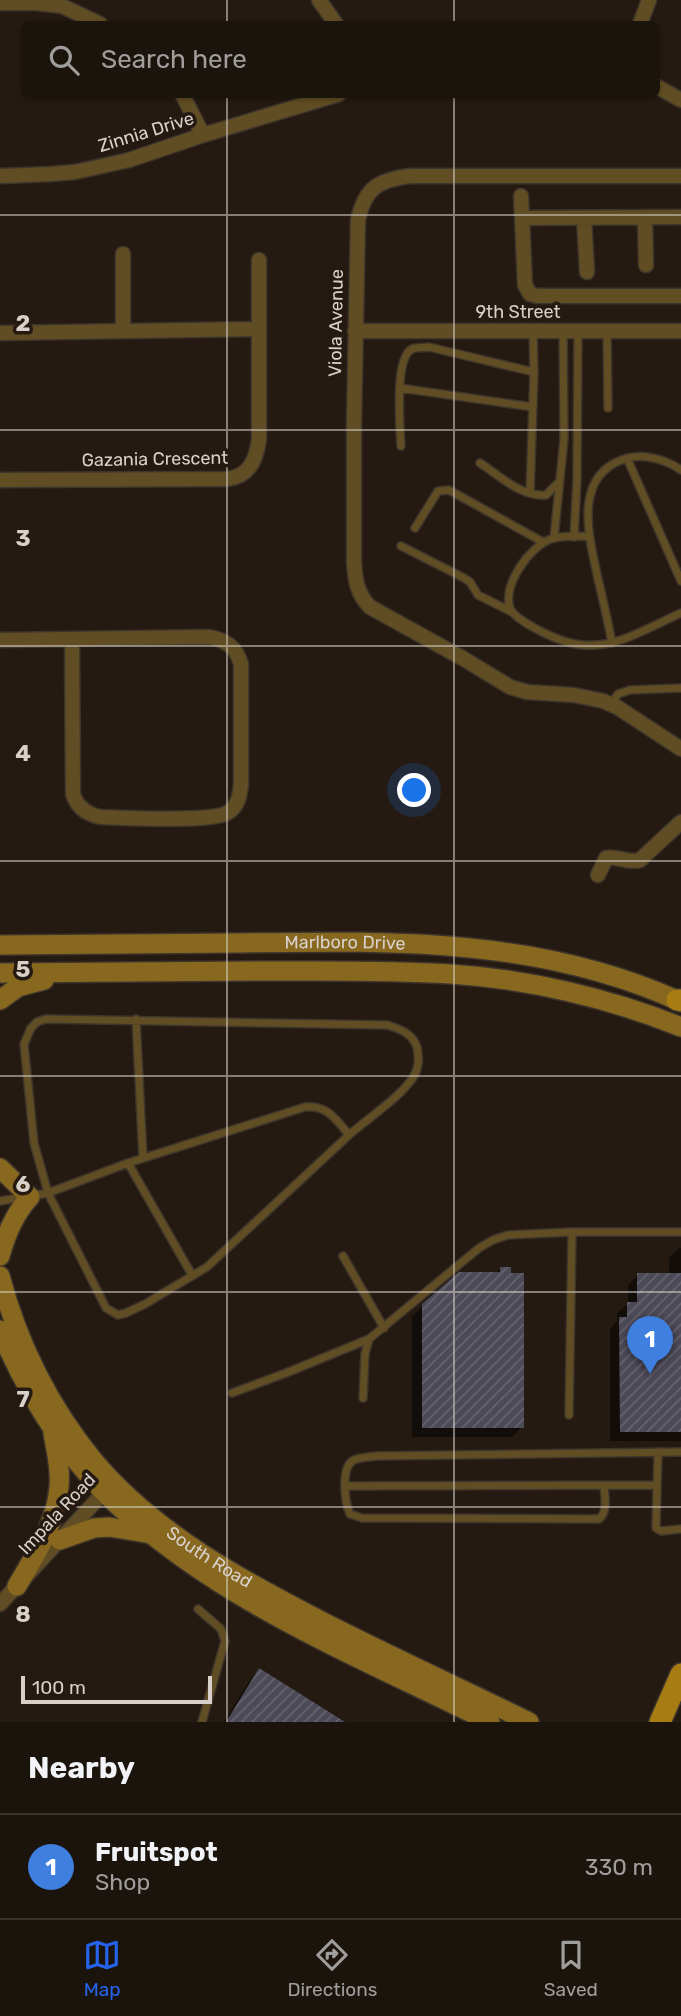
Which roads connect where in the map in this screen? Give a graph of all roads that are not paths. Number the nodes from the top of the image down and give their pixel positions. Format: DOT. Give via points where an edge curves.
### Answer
graph roads {
  1 [pos="319,0"];
  2 [pos="649,0"];
  3 [pos="0,3"];
  4 [pos="94,21"];
  5 [pos="334,21"];
  6 [pos="641,21"];
  7 [pos="660,88"];
  8 [pos="184,98"];
  9 [pos="326,98"];
  10 [pos="681,100"];
  11 [pos="203,135"];
  12 [pos="0,176"];
  13 [pos="681,176"];
  14 [pos="521,196"];
  15 [pos="681,217"];
  16 [pos="522,218"];
  17 [pos="584,218"];
  18 [pos="645,218"];
  19 [pos="123,254"];
  20 [pos="259,260"];
  21 [pos="646,265"];
  22 [pos="587,272"];
  23 [pos="681,296"];
  24 [pos="259,329"];
  25 [pos="123,331"];
  26 [pos="355,331"];
  27 [pos="607,331"];
  28 [pos="681,331"];
  29 [pos="533,332"];
  30 [pos="571,332"];
  31 [pos="0,333"];
  32 [pos="534,372"];
  33 [pos="400,388"];
  34 [pos="533,407"];
  35 [pos="608,408"];
  36 [pos="401,446"];
  37 [pos="626,458"];
  38 [pos="480,463"];
  39 [pos="681,470"];
  40 [pos="0,480"];
  41 [pos="560,480"];
  42 [pos="530,493"];
  43 [pos="415,528"];
  44 [pos="589,536"];
  45 [pos="574,537"];
  46 [pos="554,538"];
  47 [pos="543,542"];
  48 [pos="401,546"];
  49 [pos="681,581"];
  50 [pos="510,611"];
  51 [pos="681,613"];
  52 [pos="72,639"];
  53 [pos="0,640"];
  54 [pos="612,643"];
  55 [pos="681,688"];
  56 [pos="610,704"];
  57 [pos="681,750"];
  58 [pos="681,822"];
  59 [pos="598,875"];
  60 [pos="5,941"];
  61 [pos="0,973"];
  62 [pos="76,973"];
  63 [pos="0,1000"];
  64 [pos="680,1001"];
  65 [pos="136,1019"];
  66 [pos="681,1027"];
  67 [pos="349,1135"];
  68 [pos="144,1158"];
  69 [pos="128,1163"];
  70 [pos="0,1168"];
  71 [pos="39,1195"];
  72 [pos="0,1201"];
  73 [pos="572,1232"];
  74 [pos="681,1232"];
  75 [pos="0,1256"];
  76 [pos="343,1256"];
  77 [pos="192,1275"];
  78 [pos="0,1276"];
  79 [pos="384,1328"];
  80 [pos="0,1330"];
  81 [pos="369,1339"];
  82 [pos="232,1393"];
  83 [pos="363,1398"];
  84 [pos="569,1415"];
  85 [pos="52,1427"];
  86 [pos="658,1452"];
  87 [pos="681,1452"];
  88 [pos="657,1485"];
  89 [pos="345,1486"];
  90 [pos="604,1486"];
  91 [pos="109,1487"];
  92 [pos="681,1529"];
  93 [pos="151,1534"];
  94 [pos="60,1540"];
  95 [pos="17,1586"];
  96 [pos="0,1604"];
  97 [pos="198,1609"];
  98 [pos="681,1674"];
  99 [pos="202,1722"];
  100 [pos="490,1722"];
  101 [pos="528,1722"];
  102 [pos="660,1722"];
  1 -- 5 [label="street"];
  2 -- 6 [label="street"];
  3 -- 4 [label="street" via="47,3"];
  7 -- 10 [label="street"];
  8 -- 11 [label="street"];
  9 -- 11 [label="street, Zinnia Drive"];
  11 -- 12 [label="street, Zinnia Drive" via="97,167"];
  13 -- 26 [label="street, Viola Avenue" via="410,176 384,181 365,197 358,220"];
  14 -- 16 [label="street"];
  15 -- 18 [label="street"];
  16 -- 17 [label="street"];
  16 -- 23 [label="street" via="525,285 530,294"];
  17 -- 18 [label="street"];
  17 -- 22 [label="street"];
  18 -- 21 [label="street"];
  19 -- 25 [label="street"];
  20 -- 24 [label="street, Gazania Crescent"];
  24 -- 25 [label="street"];
  24 -- 40 [label="street, Gazania Crescent" via="259,439 253,465 241,476"];
  25 -- 31 [label="street"];
  26 -- 29 [label="street, 9th Street"];
  26 -- 56 [label="street, Viola Avenue" via="354,562 359,593 370,607 510,687 590,697"];
  27 -- 28 [label="street, 9th Street"];
  27 -- 30 [label="street, 9th Street"];
  27 -- 35 [label="lane"];
  29 -- 30 [label="street, 9th Street"];
  29 -- 32 [label="lane"];
  30 -- 41 [label="lane"];
  30 -- 45 [label="lane" via="578,387"];
  32 -- 33 [label="lane" via="429,347 405,355"];
  32 -- 34 [label="lane"];
  33 -- 34 [label="lane"];
  33 -- 36 [label="lane"];
  34 -- 42 [label="lane"];
  37 -- 39 [label="lane" via="645,456"];
  37 -- 44 [label="lane" via="606,470 593,488"];
  37 -- 49 [label="lane"];
  38 -- 42 [label="lane"];
  41 -- 42 [label="lane" via="546,495"];
  41 -- 46 [label="lane"];
  43 -- 47 [label="lane" via="443,489"];
  44 -- 45 [label="lane"];
  44 -- 54 [label="lane"];
  45 -- 46 [label="lane"];
  46 -- 47 [label="lane"];
  47 -- 50 [label="lane" via="511,584"];
  48 -- 50 [label="lane" via="464,578 478,595"];
  50 -- 54 [label="lane" via="566,642"];
  51 -- 54 [label="lane"];
  52 -- 52 [label="street" via="209,637 233,647 241,664 241,784 237,803 229,812 211,817 100,817 78,805 73,794"];
  52 -- 53 [label="street"];
  55 -- 56 [label="lane" via="630,690 618,694"];
  56 -- 57 [label="street"];
  58 -- 59 [label="street" via="639,860 606,858"];
  60 -- 64 [label="street, Marlboro Drive" via="335,941 461,946 564,962"];
  61 -- 62 [label="street, Marlboro Drive"];
  62 -- 63 [label="street" via="18,987"];
  62 -- 66 [label="street, Marlboro Drive" via="452,974 579,995"];
  65 -- 67 [label="lane" via="387,1025 406,1033 416,1045 416,1072 402,1090"];
  65 -- 68 [label="lane"];
  65 -- 71 [label="lane" via="46,1019 27,1034 24,1055"];
  67 -- 68 [label="lane" via="329,1112 304,1107"];
  67 -- 77 [label="lane" via="221,1256"];
  68 -- 69 [label="lane"];
  69 -- 71 [label="lane"];
  69 -- 77 [label="lane"];
  70 -- 71 [label="street"];
  71 -- 72 [label="lane"];
  71 -- 75 [label="street" via="21,1207"];
  71 -- 77 [label="lane" via="111,1312 127,1313"];
  73 -- 74 [label="lane"];
  73 -- 79 [label="lane" via="492,1240"];
  73 -- 84 [label="lane"];
  76 -- 79 [label="lane"];
  78 -- 91 [label="street, South Road" via="19,1337 39,1378"];
  79 -- 81 [label="lane"];
  80 -- 85 [label="street, South Road"];
  81 -- 82 [label="lane"];
  81 -- 83 [label="lane"];
  85 -- 91 [label="street, South Road" via="72,1454"];
  85 -- 95 [label="street" via="60,1472 58,1497 45,1538"];
  86 -- 87 [label="lane"];
  86 -- 88 [label="lane"];
  86 -- 89 [label="lane" via="377,1456 355,1459 345,1474"];
  88 -- 90 [label="lane"];
  88 -- 92 [label="lane" via="656,1528"];
  89 -- 90 [label="lane"];
  89 -- 90 [label="lane" via="350,1514 362,1518 599,1520 605,1511"];
  91 -- 93 [label="street, South Road"];
  91 -- 94 [label="street, Impala Road"];
  91 -- 101 [label="street, South Road" via="213,1561 283,1602"];
  93 -- 94 [label="street" via="109,1527"];
  93 -- 100 [label="street, South Road" via="285,1621"];
  94 -- 95 [label="street, Impala Road"];
  95 -- 96 [label="street, Impala Road"];
  97 -- 99 [label="lane" via="221,1629 225,1641"];
  98 -- 102 [label="main road"];
}
